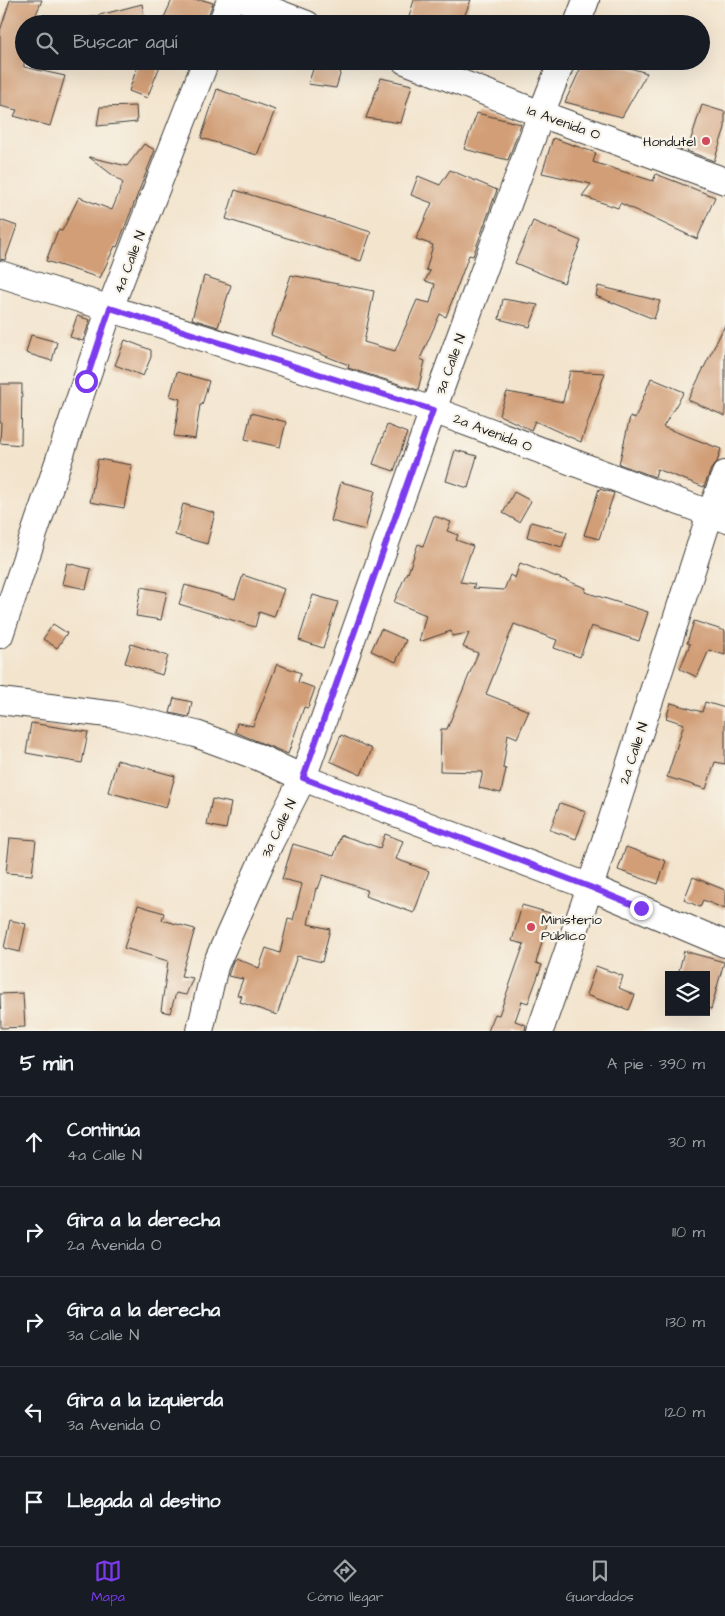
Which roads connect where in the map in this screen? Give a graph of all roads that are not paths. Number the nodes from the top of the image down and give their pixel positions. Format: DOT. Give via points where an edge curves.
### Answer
graph roads {
  1 [pos="230,0"];
  2 [pos="246,0"];
  3 [pos="586,0"];
  4 [pos="224,15"];
  5 [pos="284,15"];
  6 [pos="580,15"];
  7 [pos="203,70"];
  8 [pos="428,70"];
  9 [pos="558,70"];
  10 [pos="541,114"];
  11 [pos="725,181"];
  12 [pos="0,274"];
  13 [pos="110,308"];
  14 [pos="433,410"];
  15 [pos="725,474"];
  16 [pos="717,517"];
  17 [pos="0,635"];
  18 [pos="0,701"];
  19 [pos="303,778"];
  20 [pos="590,887"];
  21 [pos="725,944"];
  22 [pos="200,1031"];
  23 [pos="540,1031"];
  1 -- 4 [label="street"];
  2 -- 5 [label="street"];
  3 -- 6 [label="street"];
  7 -- 13 [label="street, 4a Calle N"];
  8 -- 10 [label="street, 1a Avenida O"];
  9 -- 10 [label="street, 3a Calle N"];
  10 -- 11 [label="street, 1a Avenida O"];
  10 -- 14 [label="street, 3a Calle N"];
  12 -- 13 [label="street, 2a Avenida O"];
  13 -- 14 [label="street, 2a Avenida O"];
  13 -- 17 [label="street, 4a Calle N"];
  14 -- 16 [label="street, 2a Avenida O"];
  14 -- 19 [label="street, 3a Calle N"];
  15 -- 16 [label="street, 2a Calle N"];
  16 -- 20 [label="street, 2a Calle N"];
  18 -- 19 [label="street" via="116,715 196,734"];
  19 -- 20 [label="street"];
  19 -- 22 [label="street, 3a Calle N" via="215,966"];
  20 -- 21 [label="street"];
  20 -- 23 [label="street, 2a Calle N"];
}
